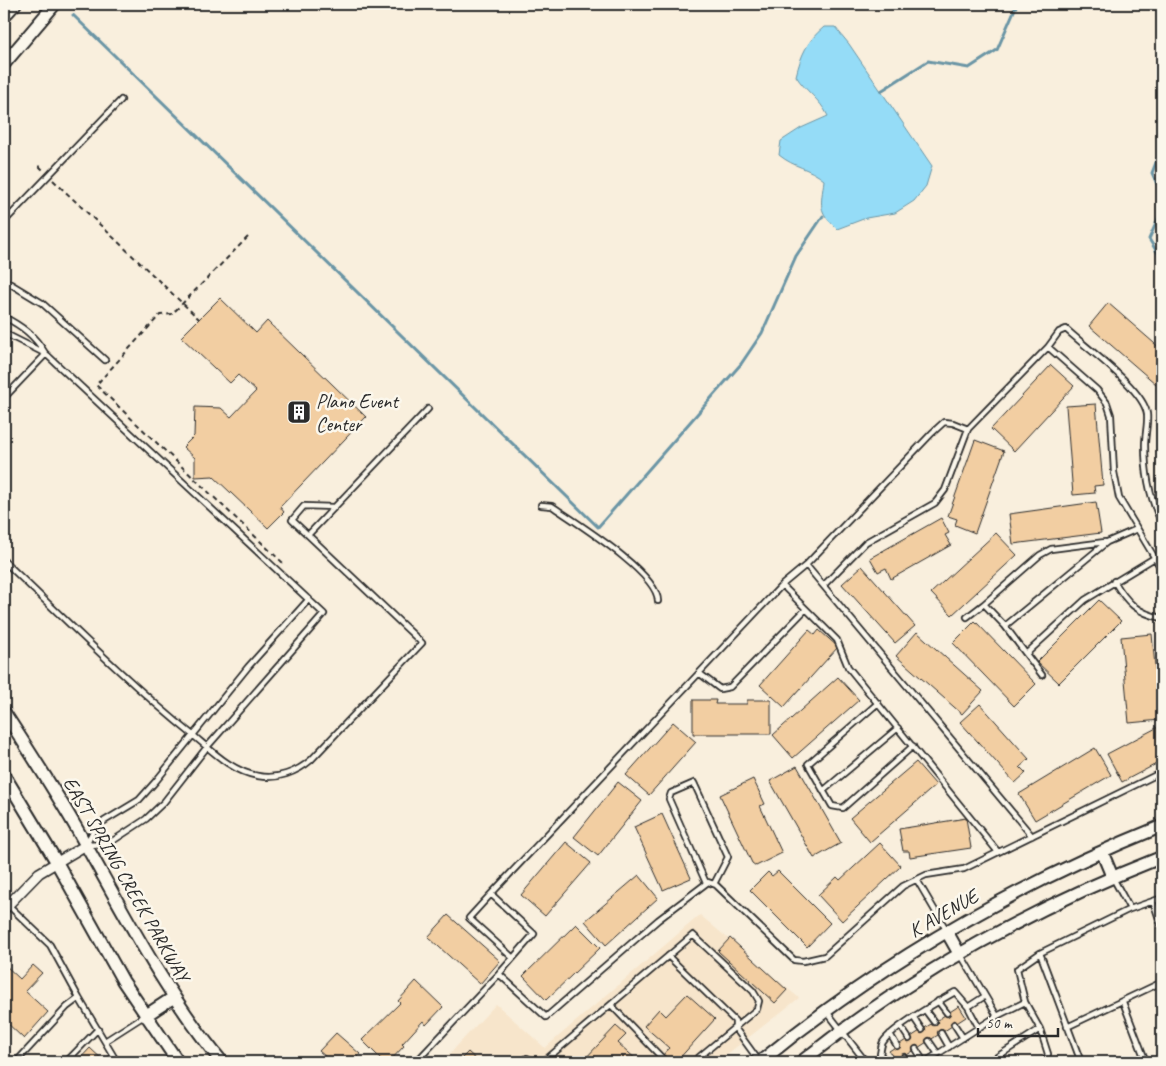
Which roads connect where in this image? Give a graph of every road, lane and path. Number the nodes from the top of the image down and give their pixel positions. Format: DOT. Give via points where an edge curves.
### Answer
graph roads {
  1 [pos="15,4"];
  2 [pos="55,4"];
  3 [pos="4,16"];
  4 [pos="4,64"];
  5 [pos="121,100"];
  6 [pos="38,166"];
  7 [pos="48,176"];
  8 [pos="4,222"];
  9 [pos="248,237"];
  10 [pos="4,280"];
  11 [pos="183,303"];
  12 [pos="4,317"];
  13 [pos="199,318"];
  14 [pos="4,334"];
  15 [pos="1048,347"];
  16 [pos="46,354"];
  17 [pos="105,360"];
  18 [pos="4,398"];
  19 [pos="428,408"];
  20 [pos="968,429"];
  21 [pos="541,505"];
  22 [pos="334,507"];
  23 [pos="1162,523"];
  24 [pos="1137,529"];
  25 [pos="308,535"];
  26 [pos="1107,542"];
  27 [pos="1156,557"];
  28 [pos="4,561"];
  29 [pos="283,563"];
  30 [pos="806,565"];
  31 [pos="1162,570"];
  32 [pos="1114,581"];
  33 [pos="782,585"];
  34 [pos="824,585"];
  35 [pos="309,600"];
  36 [pos="658,601"];
  37 [pos="984,604"];
  38 [pos="806,609"];
  39 [pos="967,618"];
  40 [pos="1162,618"];
  41 [pos="1005,626"];
  42 [pos="1026,654"];
  43 [pos="699,672"];
  44 [pos="1042,675"];
  45 [pos="878,703"];
  46 [pos="4,712"];
  47 [pos="898,728"];
  48 [pos="193,735"];
  49 [pos="914,746"];
  50 [pos="207,747"];
  51 [pos="1162,772"];
  52 [pos="4,775"];
  53 [pos="823,792"];
  54 [pos="1162,826"];
  55 [pos="1032,836"];
  56 [pos="86,845"];
  57 [pos="998,852"];
  58 [pos="1102,852"];
  59 [pos="1162,857"];
  60 [pos="56,861"];
  61 [pos="1112,876"];
  62 [pos="917,880"];
  63 [pos="706,883"];
  64 [pos="714,884"];
  65 [pos="491,894"];
  66 [pos="1162,898"];
  67 [pos="1153,901"];
  68 [pos="5,905"];
  69 [pos="1130,909"];
  70 [pos="1162,928"];
  71 [pos="947,932"];
  72 [pos="1040,953"];
  73 [pos="960,955"];
  74 [pos="668,956"];
  75 [pos="513,958"];
  76 [pos="499,974"];
  77 [pos="1162,982"];
  78 [pos="985,996"];
  79 [pos="174,997"];
  80 [pos="79,998"];
  81 [pos="938,1001"];
  82 [pos="1025,1002"];
  83 [pos="1123,1002"];
  84 [pos="610,1005"];
  85 [pos="968,1007"];
  86 [pos="926,1010"];
  87 [pos="826,1011"];
  88 [pos="947,1013"];
  89 [pos="145,1016"];
  90 [pos="997,1016"];
  91 [pos="914,1018"];
  92 [pos="934,1022"];
  93 [pos="954,1024"];
  94 [pos="901,1027"];
  95 [pos="1067,1027"];
  96 [pos="735,1028"];
  97 [pos="979,1028"];
  98 [pos="98,1029"];
  99 [pos="1040,1029"];
  100 [pos="922,1030"];
  101 [pos="843,1032"];
  102 [pos="941,1033"];
  103 [pos="890,1034"];
  104 [pos="908,1038"];
  105 [pos="963,1038"];
  106 [pos="105,1041"];
  107 [pos="929,1041"];
  108 [pos="897,1046"];
  109 [pos="949,1047"];
  110 [pos="916,1050"];
  111 [pos="938,1054"];
  112 [pos="904,1057"];
  113 [pos="16,1062"];
  114 [pos="66,1062"];
  115 [pos="116,1062"];
  116 [pos="178,1062"];
  117 [pos="222,1062"];
  118 [pos="416,1062"];
  119 [pos="524,1062"];
  120 [pos="534,1062"];
  121 [pos="543,1062"];
  122 [pos="666,1062"];
  123 [pos="693,1062"];
  124 [pos="760,1062"];
  125 [pos="801,1062"];
  126 [pos="865,1062"];
  127 [pos="886,1062"];
  128 [pos="907,1062"];
  129 [pos="924,1062"];
  130 [pos="989,1062"];
  131 [pos="1044,1062"];
  132 [pos="1081,1062"];
  133 [pos="1146,1062"];
  1 -- 3 [label="main road"];
  2 -- 4 [label="main road"];
  5 -- 7 [label="lane"];
  6 -- 7 [label="path"];
  7 -- 8 [label="lane"];
  7 -- 11 [label="path"];
  9 -- 11 [label="path"];
  10 -- 17 [label="lane" via="56,315"];
  11 -- 13 [label="path"];
  11 -- 29 [label="path" via="172,314 160,315 96,385"];
  12 -- 16 [label="lane" via="38,340"];
  14 -- 16 [label="lane"];
  15 -- 20 [label="lane"];
  15 -- 23 [label="lane" via="1066,329 1130,385 1139,397 1147,413 1145,447 1150,495"];
  15 -- 24 [label="lane" via="1097,390 1107,403 1119,498"];
  16 -- 18 [label="lane"];
  16 -- 35 [label="lane"];
  19 -- 22 [label="lane"];
  20 -- 30 [label="lane" via="944,422"];
  20 -- 34 [label="lane" via="945,490 936,503 866,542"];
  21 -- 36 [label="lane" via="552,506 626,559 653,586"];
  22 -- 25 [label="lane"];
  22 -- 25 [label="lane" via="304,506 292,520"];
  24 -- 26 [label="lane"];
  24 -- 27 [label="lane"];
  25 -- 50 [label="lane" via="422,643 311,760 295,771 259,777 242,771"];
  26 -- 37 [label="lane" via="1051,549 1040,554"];
  26 -- 41 [label="lane"];
  27 -- 31 [label="lane"];
  27 -- 32 [label="lane"];
  28 -- 48 [label="lane" via="159,708"];
  30 -- 33 [label="lane"];
  30 -- 34 [label="lane"];
  32 -- 40 [label="lane" via="1122,594 1144,614"];
  32 -- 42 [label="lane" via="1085,600"];
  33 -- 38 [label="lane"];
  33 -- 43 [label="lane"];
  34 -- 55 [label="lane"];
  35 -- 48 [label="lane" via="248,667"];
  35 -- 50 [label="lane" via="324,614"];
  37 -- 39 [label="lane"];
  37 -- 41 [label="lane"];
  38 -- 43 [label="lane" via="730,688 720,689"];
  38 -- 45 [label="lane" via="837,640 848,667"];
  41 -- 42 [label="lane"];
  42 -- 44 [label="lane"];
  43 -- 65 [label="lane"];
  45 -- 47 [label="lane"];
  45 -- 53 [label="lane" via="808,764"];
  46 -- 56 [label="main road, EAST SPRING CREEK PARKWAY"];
  47 -- 49 [label="lane"];
  47 -- 53 [label="lane"];
  48 -- 50 [label="lane"];
  48 -- 56 [label="lane" via="139,800 96,826"];
  49 -- 53 [label="lane" via="843,808 832,806"];
  49 -- 57 [label="lane"];
  50 -- 56 [label="lane" via="164,802 146,819 108,844"];
  51 -- 55 [label="lane"];
  52 -- 60 [label="main road"];
  54 -- 58 [label="main road, K AVENUE"];
  55 -- 57 [label="lane"];
  56 -- 60 [label="street"];
  56 -- 79 [label="main road, EAST SPRING CREEK PARKWAY"];
  57 -- 62 [label="lane" via="964,869 926,875"];
  58 -- 61 [label="main road"];
  58 -- 71 [label="main road, K AVENUE"];
  59 -- 61 [label="main road"];
  60 -- 68 [label="street"];
  60 -- 89 [label="main road"];
  61 -- 69 [label="lane"];
  61 -- 73 [label="main road"];
  62 -- 64 [label="lane" via="895,890 870,918 825,956 803,961 794,960"];
  62 -- 71 [label="lane"];
  63 -- 64 [label="lane"];
  63 -- 64 [label="lane" via="669,799 671,793 694,783 728,858"];
  63 -- 76 [label="lane" via="546,1017"];
  65 -- 75 [label="lane" via="534,934"];
  65 -- 75 [label="lane" via="469,918"];
  66 -- 67 [label="lane"];
  67 -- 69 [label="lane"];
  67 -- 70 [label="lane"];
  68 -- 80 [label="lane" via="50,945"];
  69 -- 72 [label="lane"];
  71 -- 73 [label="main road"];
  71 -- 87 [label="main road, K AVENUE"];
  72 -- 82 [label="lane" via="1017,969"];
  72 -- 95 [label="lane"];
  73 -- 78 [label="lane"];
  73 -- 101 [label="main road"];
  74 -- 84 [label="lane"];
  74 -- 96 [label="lane" via="726,1010 735,1022"];
  74 -- 96 [label="lane" via="693,935 753,991 759,1002 757,1009"];
  75 -- 76 [label="lane"];
  76 -- 118 [label="lane"];
  77 -- 83 [label="lane"];
  78 -- 85 [label="lane"];
  78 -- 90 [label="lane"];
  79 -- 89 [label="main road"];
  79 -- 117 [label="main road, EAST SPRING CREEK PARKWAY"];
  80 -- 98 [label="lane"];
  80 -- 113 [label="lane"];
  81 -- 85 [label="lane" via="955,992"];
  81 -- 86 [label="lane"];
  81 -- 88 [label="lane"];
  82 -- 90 [label="lane"];
  82 -- 99 [label="lane"];
  83 -- 95 [label="lane"];
  83 -- 133 [label="lane"];
  84 -- 121 [label="lane"];
  84 -- 122 [label="lane"];
  85 -- 97 [label="lane"];
  86 -- 91 [label="lane"];
  86 -- 92 [label="lane"];
  87 -- 101 [label="lane"];
  87 -- 124 [label="main road, K AVENUE"];
  89 -- 106 [label="lane"];
  89 -- 116 [label="main road"];
  90 -- 97 [label="lane"];
  91 -- 94 [label="lane"];
  91 -- 100 [label="lane"];
  93 -- 105 [label="lane"];
  94 -- 103 [label="lane"];
  94 -- 104 [label="lane"];
  95 -- 132 [label="lane"];
  96 -- 123 [label="lane"];
  96 -- 124 [label="lane"];
  97 -- 105 [label="lane"];
  98 -- 106 [label="lane"];
  98 -- 114 [label="lane"];
  99 -- 130 [label="lane"];
  99 -- 131 [label="lane" via="1048,1054"];
  101 -- 125 [label="main road"];
  101 -- 126 [label="lane"];
  102 -- 109 [label="lane"];
  103 -- 108 [label="lane"];
  103 -- 127 [label="lane" via="882,1043 880,1054"];
  105 -- 109 [label="lane"];
  106 -- 115 [label="lane"];
  107 -- 111 [label="lane"];
  109 -- 111 [label="lane"];
  110 -- 129 [label="lane"];
  111 -- 129 [label="lane"];
  112 -- 128 [label="lane"];
  119 -- 120 [label="lane" via="527,1058"];
}
